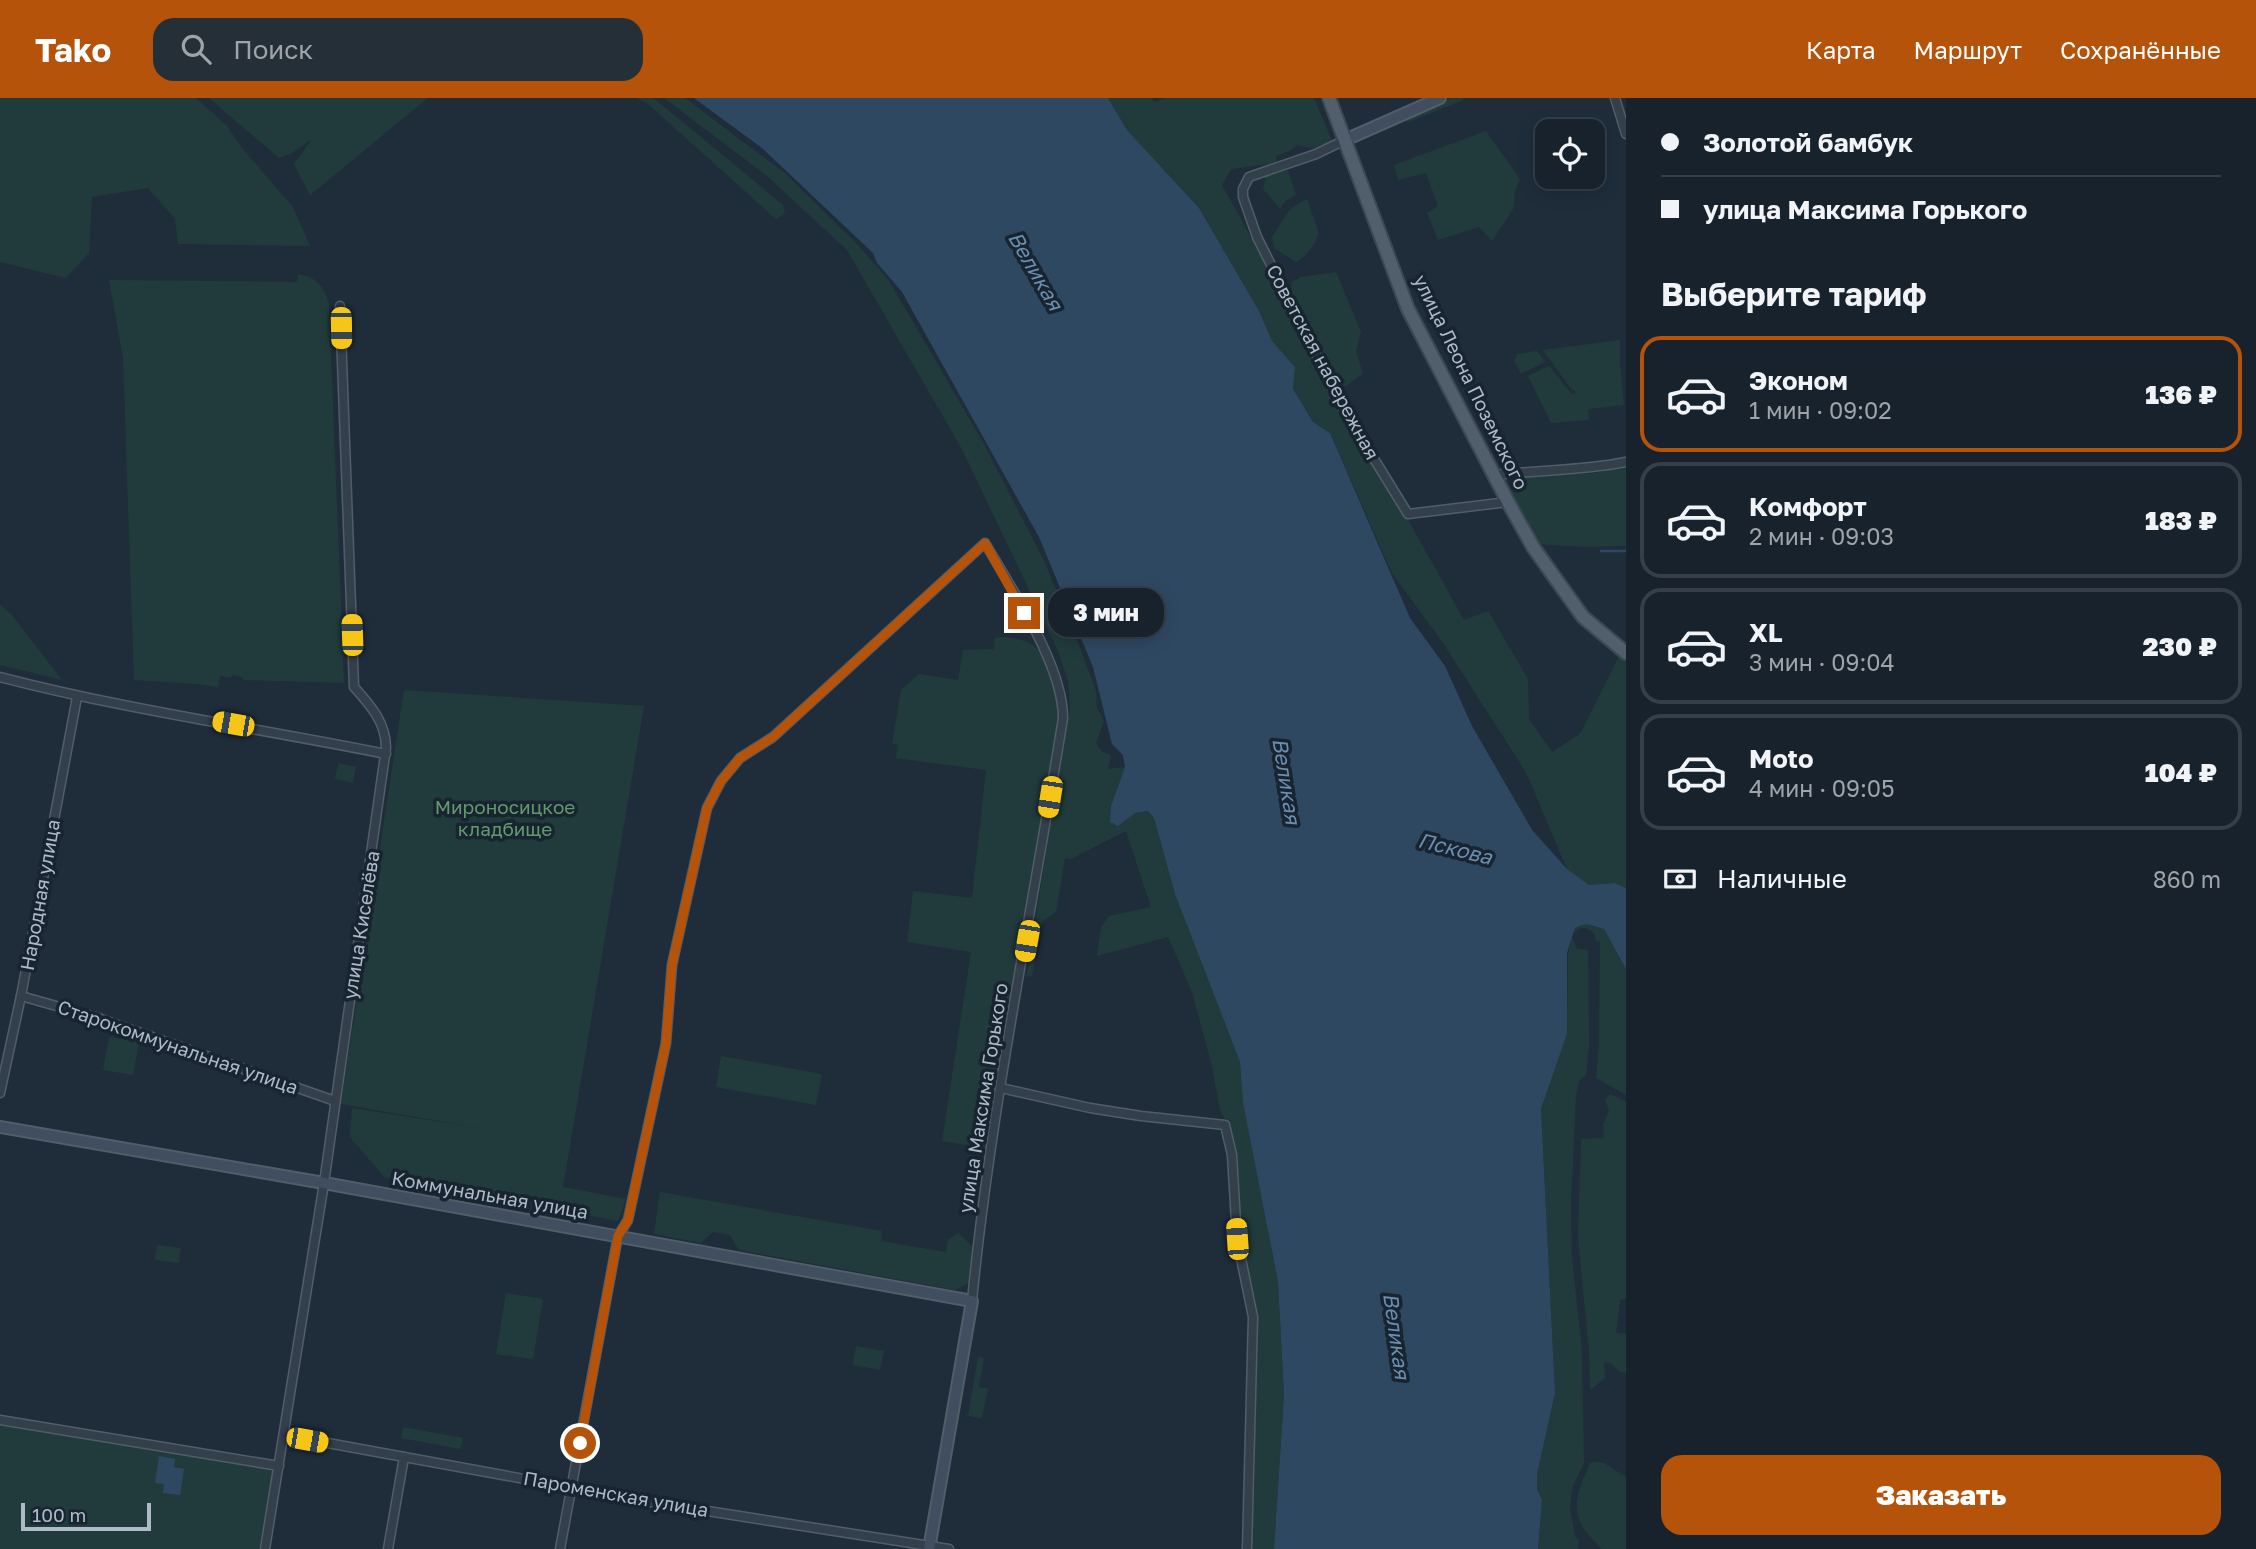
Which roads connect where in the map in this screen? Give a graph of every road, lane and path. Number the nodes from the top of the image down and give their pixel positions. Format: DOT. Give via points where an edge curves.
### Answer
graph roads {
  1 [pos="1329,98"];
  2 [pos="1440,98"];
  3 [pos="1615,98"];
  4 [pos="1626,134"];
  5 [pos="1345,140"];
  6 [pos="341,306"];
  7 [pos="1626,462"];
  8 [pos="1494,475"];
  9 [pos="1508,502"];
  10 [pos="1626,653"];
  11 [pos="0,677"];
  12 [pos="77,697"];
  13 [pos="386,754"];
  14 [pos="21,996"];
  15 [pos="1002,1088"];
  16 [pos="0,1093"];
  17 [pos="335,1101"];
  18 [pos="0,1127"];
  19 [pos="324,1183"];
  20 [pos="618,1236"];
  21 [pos="972,1301"];
  22 [pos="0,1420"];
  23 [pos="284,1435"];
  24 [pos="404,1457"];
  25 [pos="279,1466"];
  26 [pos="572,1487"];
  27 [pos="929,1547"];
  28 [pos="265,1549"];
  29 [pos="388,1549"];
  30 [pos="560,1549"];
  31 [pos="949,1549"];
  32 [pos="1247,1549"];
  1 -- 5 [label="main road, улица Леона Поземского"];
  2 -- 5 [label="main road"];
  3 -- 4 [label="street"];
  5 -- 8 [label="main road, улица Леона Поземского" via="1408,309"];
  5 -- 9 [label="street, Советская набережная" via="1249,177 1243,197 1257,237 1340,403 1408,514"];
  6 -- 13 [label="street, улица Киселёва" via="354,687 382,723"];
  7 -- 8 [label="street"];
  8 -- 9 [label="main road, улица Леона Поземского"];
  9 -- 10 [label="main road, улица Леона Поземского" via="1533,547 1583,617"];
  11 -- 12 [label="street"];
  12 -- 13 [label="street"];
  12 -- 14 [label="street, Народная улица"];
  13 -- 17 [label="street, улица Киселёва"];
  14 -- 16 [label="street, Народная улица"];
  14 -- 17 [label="street, Старокоммунальная улица" via="86,1014"];
  15 -- 20 [label="street, улица Максима Горького" via="1063,705 1049,660 985,543 773,737 740,758 721,781 707,808 672,965 666,1043 655,1102 628,1220"];
  15 -- 21 [label="street, улица Максима Горького"];
  15 -- 32 [label="street" via="1115,1112 1225,1125 1232,1156 1237,1239 1253,1317"];
  17 -- 19 [label="street, улица Киселёва"];
  18 -- 19 [label="main road, Коммунальная улица"];
  19 -- 20 [label="main road, Коммунальная улица"];
  19 -- 23 [label="street, улица Киселёва"];
  20 -- 21 [label="main road, Коммунальная улица"];
  20 -- 26 [label="street"];
  21 -- 27 [label="main road, улица Максима Горького"];
  22 -- 25 [label="street"];
  23 -- 24 [label="street, Пароменская улица"];
  23 -- 25 [label="street, улица Киселёва"];
  24 -- 26 [label="street, Пароменская улица"];
  24 -- 29 [label="street"];
  25 -- 28 [label="street, улица Киселёва"];
  26 -- 27 [label="street, Пароменская улица"];
  26 -- 30 [label="street"];
  27 -- 31 [label="street, Пароменская улица"];
}
